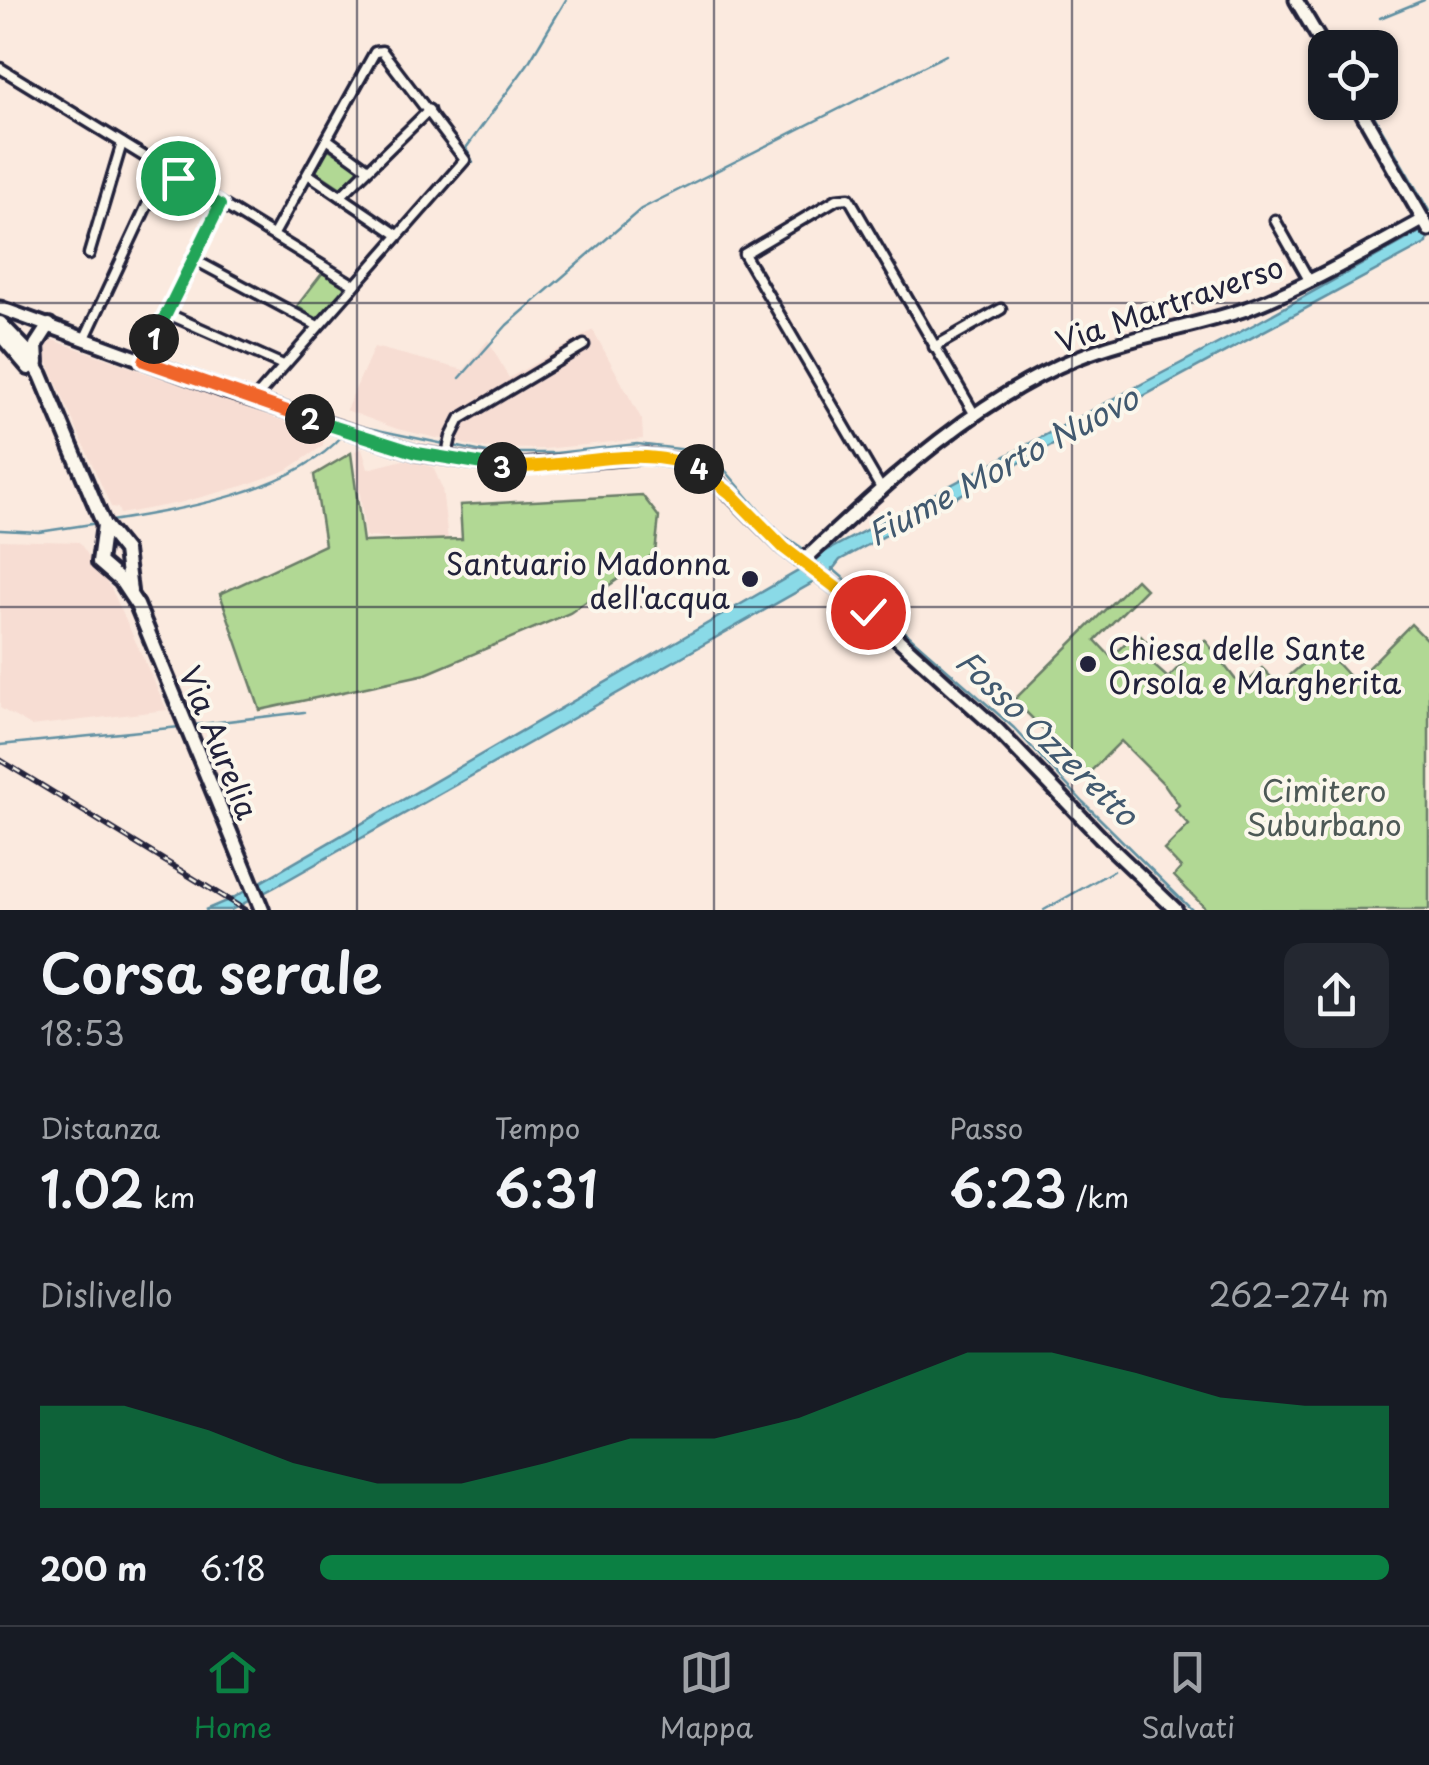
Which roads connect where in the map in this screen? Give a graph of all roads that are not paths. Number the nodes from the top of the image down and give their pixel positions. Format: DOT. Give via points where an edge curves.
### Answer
graph roads {
  1 [pos="1296,0"];
  2 [pos="1314,30"];
  3 [pos="0,68"];
  4 [pos="429,110"];
  5 [pos="1366,120"];
  6 [pos="327,139"];
  7 [pos="122,143"];
  8 [pos="368,168"];
  9 [pos="164,169"];
  10 [pos="308,174"];
  11 [pos="341,196"];
  12 [pos="220,205"];
  13 [pos="1275,220"];
  14 [pos="1426,225"];
  15 [pos="274,234"];
  16 [pos="398,235"];
  17 [pos="89,254"];
  18 [pos="192,259"];
  19 [pos="1308,280"];
  20 [pos="354,286"];
  21 [pos="0,308"];
  22 [pos="1001,309"];
  23 [pos="166,313"];
  24 [pos="0,323"];
  25 [pos="49,325"];
  26 [pos="318,326"];
  27 [pos="0,334"];
  28 [pos="84,340"];
  29 [pos="584,345"];
  30 [pos="934,347"];
  31 [pos="144,361"];
  32 [pos="284,365"];
  33 [pos="39,371"];
  34 [pos="51,399"];
  35 [pos="254,400"];
  36 [pos="974,415"];
  37 [pos="446,459"];
  38 [pos="882,490"];
  39 [pos="101,518"];
  40 [pos="100,548"];
  41 [pos="124,554"];
  42 [pos="807,558"];
  43 [pos="109,570"];
  44 [pos="130,593"];
  45 [pos="262,910"];
  46 [pos="1176,910"];
  1 -- 2 [label="street"];
  3 -- 7 [label="street"];
  4 -- 6 [label="street" via="379,50"];
  4 -- 8 [label="street"];
  4 -- 16 [label="street" via="465,160"];
  5 -- 14 [label="street"];
  6 -- 8 [label="street"];
  6 -- 10 [label="street"];
  7 -- 9 [label="street"];
  7 -- 17 [label="street"];
  8 -- 11 [label="street"];
  9 -- 12 [label="street"];
  9 -- 28 [label="street"];
  10 -- 11 [label="street"];
  10 -- 15 [label="street"];
  11 -- 16 [label="street"];
  12 -- 15 [label="street"];
  12 -- 18 [label="street"];
  13 -- 19 [label="street"];
  14 -- 19 [label="street, Via Martraverso"];
  15 -- 20 [label="street"];
  16 -- 20 [label="street"];
  18 -- 23 [label="street"];
  18 -- 26 [label="street"];
  19 -- 36 [label="street, Via Martraverso" via="1214,319 1078,357"];
  20 -- 26 [label="street"];
  21 -- 25 [label="street"];
  22 -- 30 [label="street"];
  23 -- 31 [label="street"];
  23 -- 32 [label="street"];
  24 -- 33 [label="main road"];
  25 -- 28 [label="street"];
  25 -- 33 [label="main road" via="35,348"];
  26 -- 32 [label="street"];
  27 -- 34 [label="main road"];
  28 -- 31 [label="street"];
  29 -- 37 [label="street" via="460,419"];
  30 -- 36 [label="street"];
  30 -- 38 [label="street" via="846,196 744,254"];
  31 -- 35 [label="street"];
  32 -- 35 [label="street"];
  33 -- 34 [label="main road"];
  34 -- 39 [label="main road"];
  35 -- 37 [label="street"];
  36 -- 38 [label="street, Via Martraverso"];
  37 -- 42 [label="street" via="508,468 619,456 677,461 715,480 765,531"];
  38 -- 42 [label="street, Via Martraverso"];
  39 -- 40 [label="main road"];
  39 -- 41 [label="main road"];
  40 -- 41 [label="main road" via="112,542"];
  40 -- 43 [label="main road" via="99,562"];
  41 -- 43 [label="main road" via="119,568"];
  41 -- 44 [label="main road, Via Aurelia"];
  42 -- 46 [label="street" via="1008,740"];
  43 -- 44 [label="main road, Via Aurelia"];
  44 -- 45 [label="main road, Via Aurelia"];
}
